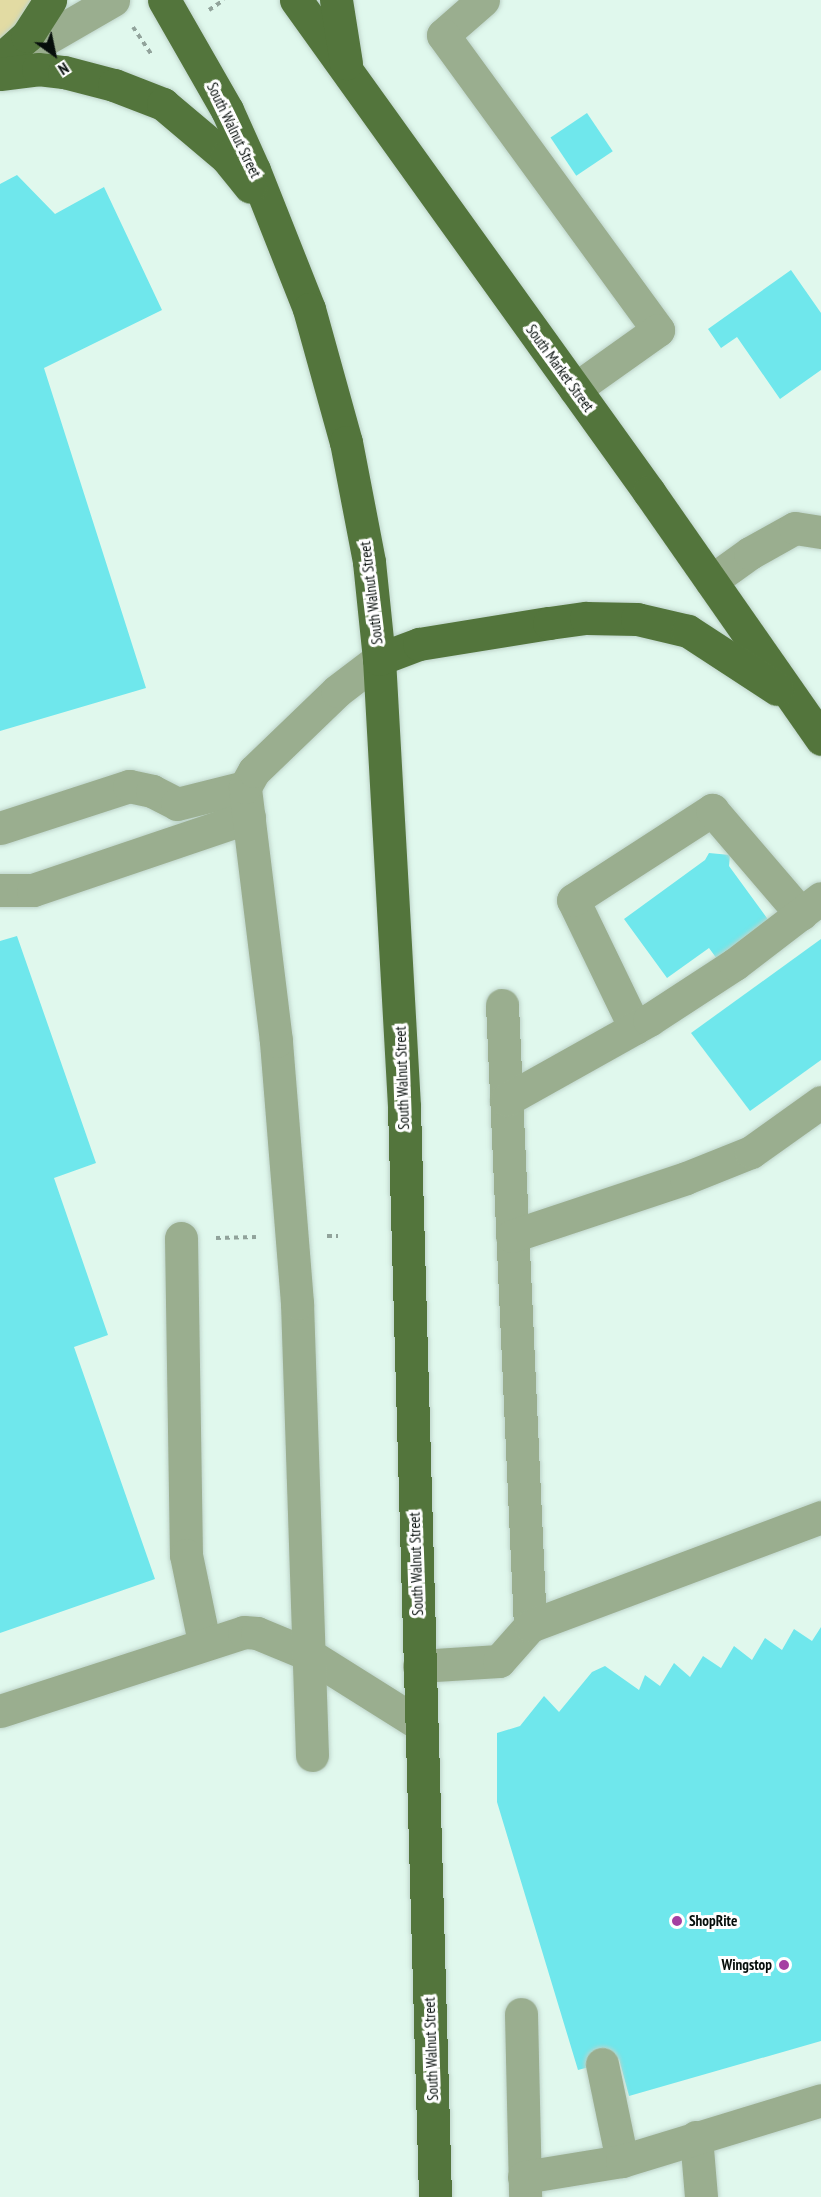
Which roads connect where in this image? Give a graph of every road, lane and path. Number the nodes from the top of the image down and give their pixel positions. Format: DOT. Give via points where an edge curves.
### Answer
graph roads {
  1 [pos="50,0"];
  2 [pos="164,0"];
  3 [pos="224,0"];
  4 [pos="296,0"];
  5 [pos="336,0"];
  6 [pos="483,0"];
  7 [pos="123,12"];
  8 [pos="204,13"];
  9 [pos="156,48"];
  10 [pos="151,54"];
  11 [pos="146,59"];
  12 [pos="0,60"];
  13 [pos="0,65"];
  14 [pos="348,71"];
  15 [pos="0,74"];
  16 [pos="272,213"];
  17 [pos="575,389"];
  18 [pos="821,532"];
  19 [pos="711,581"];
  20 [pos="379,659"];
  21 [pos="796,702"];
  22 [pos="821,740"];
  23 [pos="247,802"];
  24 [pos="0,828"];
  25 [pos="0,890"];
  26 [pos="811,906"];
  27 [pos="502,1005"];
  28 [pos="635,1028"];
  29 [pos="506,1101"];
  30 [pos="821,1102"];
  31 [pos="512,1236"];
  32 [pos="180,1238"];
  33 [pos="821,1517"];
  34 [pos="530,1626"];
  35 [pos="204,1642"];
  36 [pos="308,1654"];
  37 [pos="419,1666"];
  38 [pos="0,1711"];
  39 [pos="421,1725"];
  40 [pos="312,1755"];
  41 [pos="522,2014"];
  42 [pos="602,2064"];
  43 [pos="821,2100"];
  44 [pos="696,2137"];
  45 [pos="622,2161"];
  46 [pos="525,2187"];
  47 [pos="435,2197"];
  48 [pos="701,2197"];
  1 -- 12 [label="main road" via="27,36"];
  2 -- 16 [label="main road, South Walnut Street" via="226,110"];
  3 -- 8 [label="path"];
  4 -- 14 [label="main road, South Market Street"];
  5 -- 14 [label="main road"];
  6 -- 17 [label="street" via="443,34 658,330"];
  7 -- 10 [label="path"];
  7 -- 13 [label="street"];
  9 -- 10 [label="path"];
  10 -- 11 [label="path"];
  14 -- 17 [label="main road, South Market Street"];
  15 -- 16 [label="main road" via="38,69 64,72 114,85 163,104 226,157"];
  16 -- 20 [label="main road, South Walnut Street" via="309,309 346,442 369,562"];
  17 -- 19 [label="main road, South Market Street"];
  18 -- 19 [label="street" via="795,528"];
  19 -- 21 [label="main road, South Market Street"];
  20 -- 21 [label="main road" via="419,644 549,623 586,618 637,619 688,631"];
  20 -- 23 [label="street" via="337,691 254,771"];
  20 -- 37 [label="main road, South Walnut Street" via="404,1107"];
  21 -- 22 [label="main road, South Market Street"];
  23 -- 24 [label="street" via="177,804 152,790 129,786"];
  23 -- 25 [label="street" via="33,890"];
  23 -- 36 [label="street" via="276,1041 297,1303"];
  26 -- 28 [label="street" via="735,964"];
  26 -- 28 [label="street" via="712,810 573,900"];
  27 -- 29 [label="street"];
  28 -- 29 [label="street"];
  29 -- 31 [label="street"];
  30 -- 31 [label="street" via="751,1152"];
  31 -- 34 [label="street"];
  32 -- 35 [label="street" via="186,1555"];
  33 -- 34 [label="street"];
  34 -- 37 [label="street" via="499,1661"];
  35 -- 36 [label="street" via="244,1632 257,1633"];
  35 -- 38 [label="street"];
  36 -- 39 [label="street"];
  36 -- 40 [label="street"];
  37 -- 39 [label="main road, South Walnut Street"];
  39 -- 47 [label="main road, South Walnut Street"];
  41 -- 46 [label="street"];
  42 -- 45 [label="street"];
  43 -- 44 [label="street"];
  44 -- 45 [label="street"];
  44 -- 48 [label="street"];
  45 -- 46 [label="street"];
}
